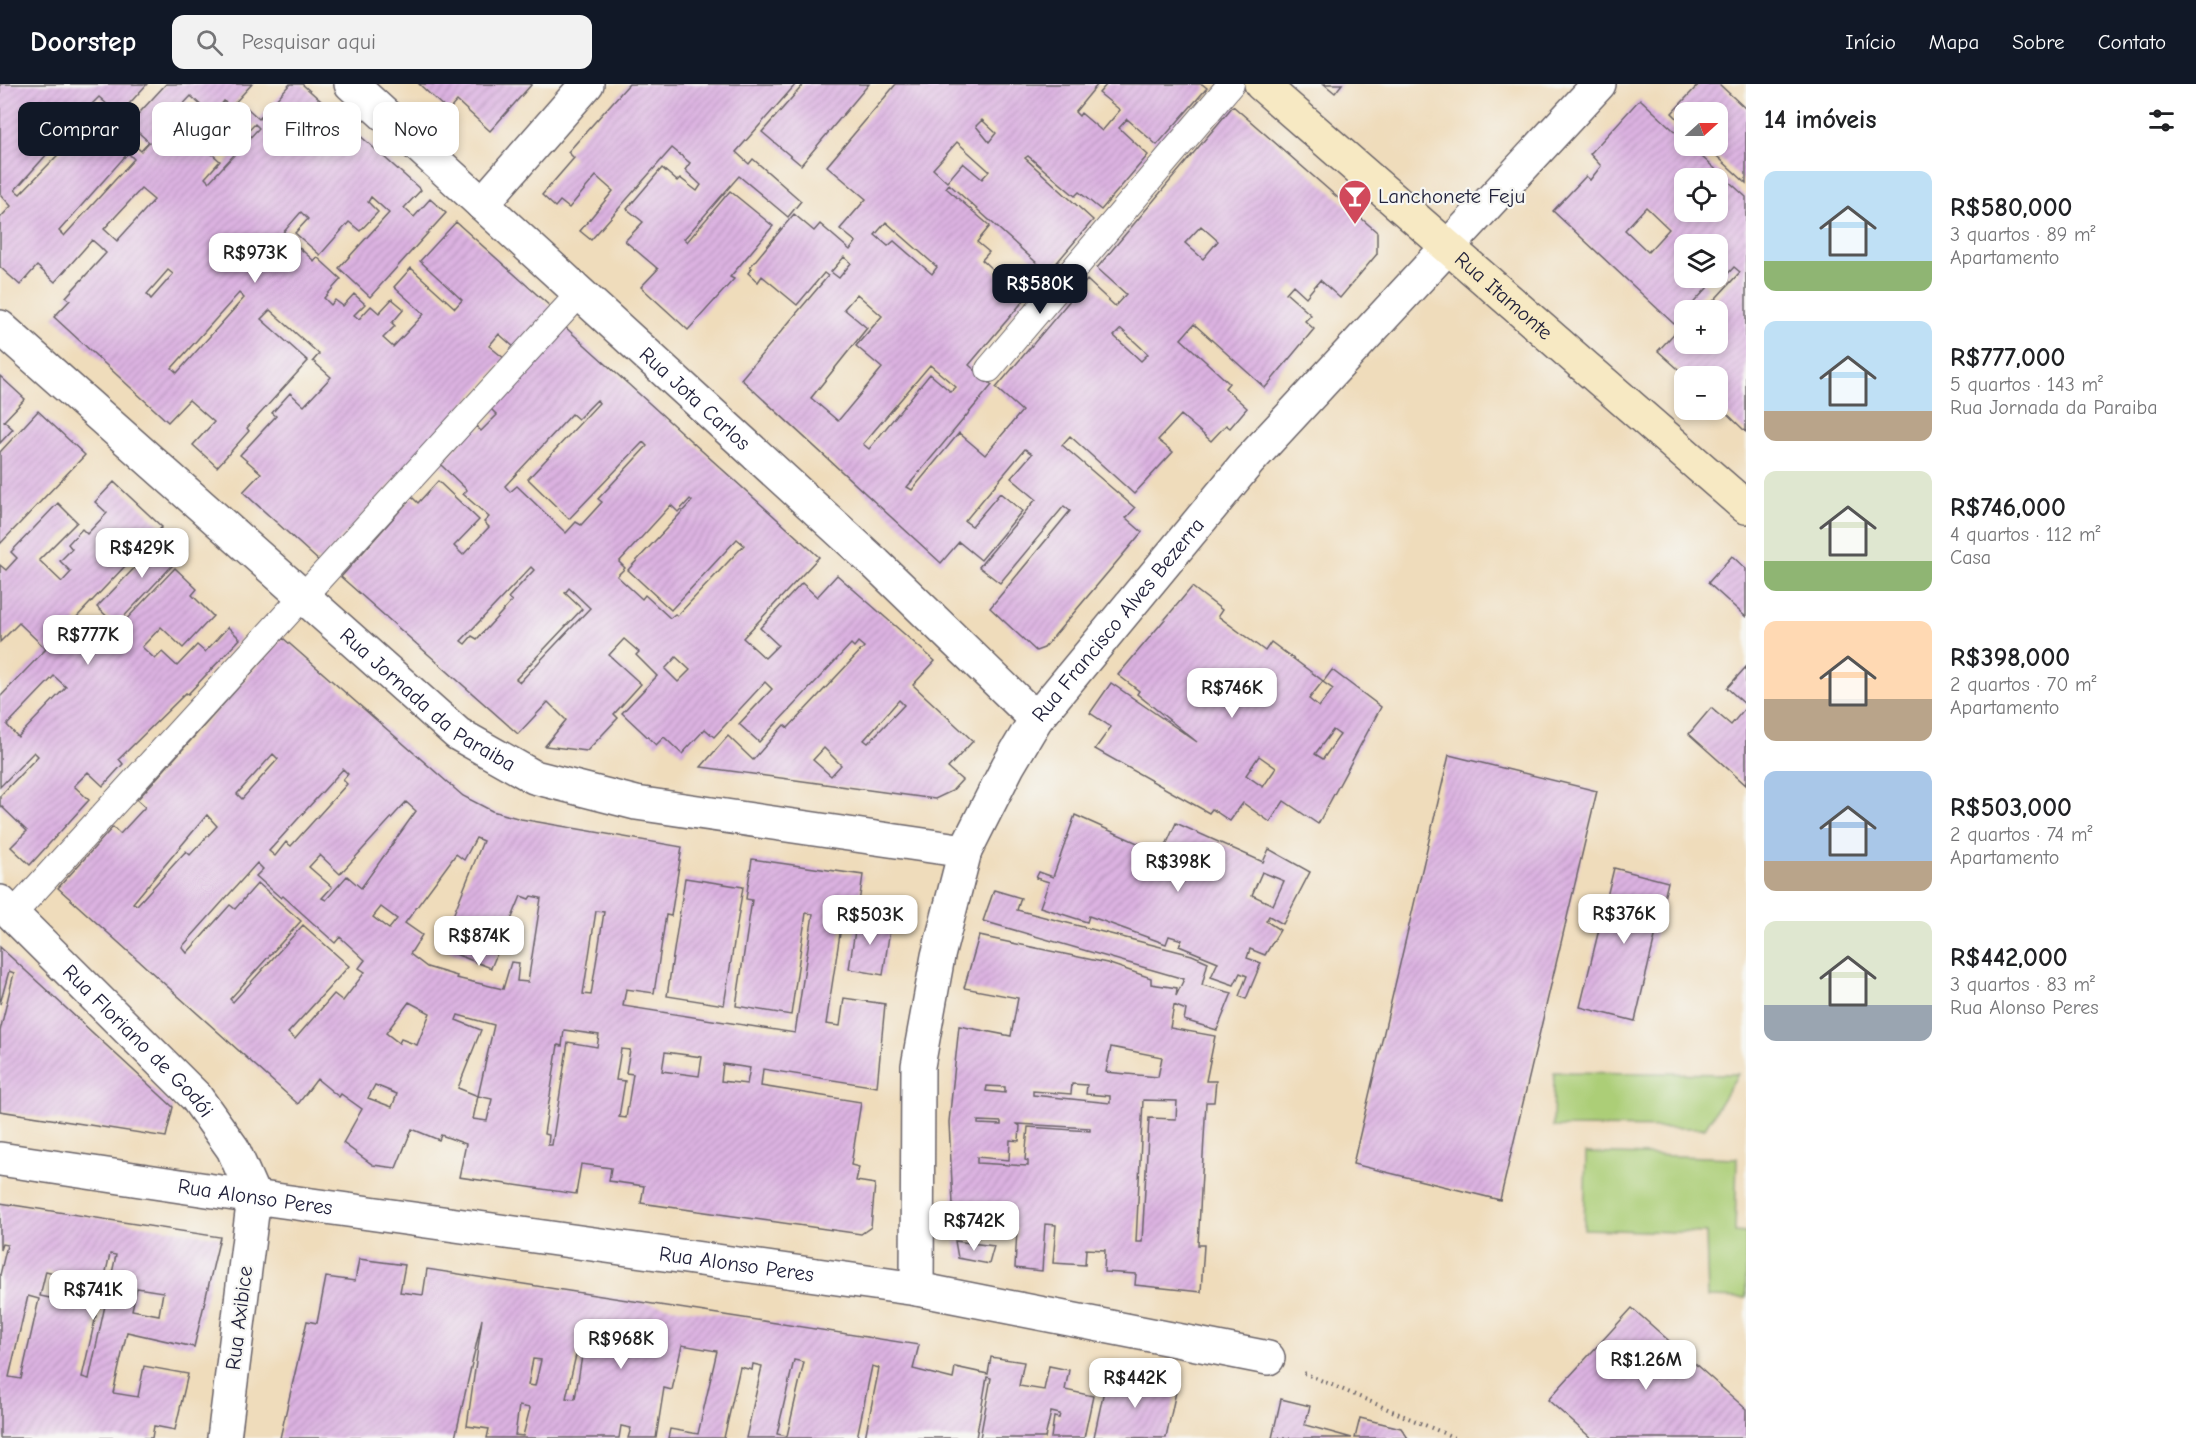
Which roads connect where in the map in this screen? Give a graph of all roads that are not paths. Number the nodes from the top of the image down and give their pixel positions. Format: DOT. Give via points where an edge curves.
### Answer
graph roads {
  1 [pos="351,84"];
  2 [pos="587,84"];
  3 [pos="1232,84"];
  4 [pos="1261,84"];
  5 [pos="1599,84"];
  6 [pos="482,204"];
  7 [pos="1445,247"];
  8 [pos="580,293"];
  9 [pos="0,327"];
  10 [pos="989,369"];
  11 [pos="1746,507"];
  12 [pos="303,599"];
  13 [pos="1036,719"];
  14 [pos="965,851"];
  15 [pos="7,908"];
  16 [pos="0,1159"];
  17 [pos="254,1197"];
  18 [pos="917,1289"];
  19 [pos="1268,1358"];
  20 [pos="224,1438"];
  1 -- 6 [label="street, Rua Jota Carlos"];
  2 -- 6 [label="street"];
  3 -- 10 [label="lane"];
  4 -- 7 [label="street, Rua Itamonte"];
  5 -- 7 [label="street, Rua Francisco Alves Bezerra"];
  6 -- 8 [label="street, Rua Jota Carlos"];
  7 -- 11 [label="street, Rua Itamonte"];
  7 -- 13 [label="street, Rua Francisco Alves Bezerra" via="1249,461"];
  8 -- 12 [label="lane"];
  8 -- 13 [label="street, Rua Jota Carlos" via="876,564"];
  9 -- 12 [label="street, Rua Jornada da Paraiba"];
  12 -- 14 [label="street, Rua Jornada da Paraiba" via="458,734 534,777 636,803"];
  12 -- 15 [label="lane"];
  13 -- 14 [label="street, Rua Francisco Alves Bezerra"];
  14 -- 18 [label="street, Rua Francisco Alves Bezerra" via="938,956 918,1066"];
  15 -- 17 [label="street, Rua Floriano de Godói" via="196,1097 233,1149"];
  16 -- 17 [label="street, Rua Alonso Peres"];
  17 -- 18 [label="street, Rua Alonso Peres"];
  17 -- 20 [label="street, Rua Axibice"];
  18 -- 19 [label="street, Rua Alonso Peres"];
}
